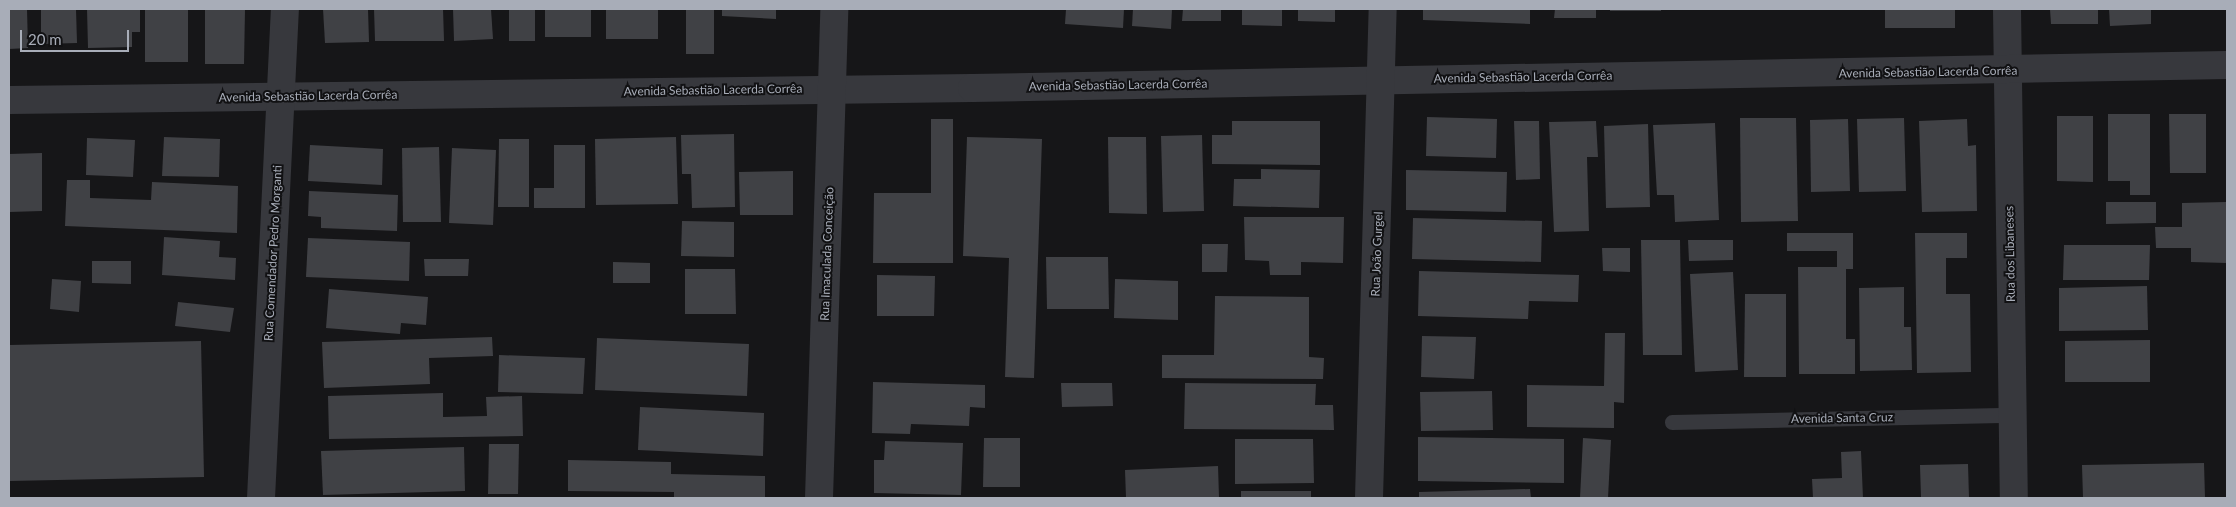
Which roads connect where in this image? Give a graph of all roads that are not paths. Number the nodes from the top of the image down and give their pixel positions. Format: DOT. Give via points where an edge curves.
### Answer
graph roads {
  1 [pos="285,9"];
  2 [pos="834,9"];
  3 [pos="1383,9"];
  4 [pos="2007,9"];
  5 [pos="2227,65"];
  6 [pos="2008,71"];
  7 [pos="1382,79"];
  8 [pos="832,88"];
  9 [pos="280,96"];
  10 [pos="9,100"];
  11 [pos="2012,414"];
  12 [pos="1672,422"];
  13 [pos="261,498"];
  14 [pos="819,498"];
  15 [pos="1369,498"];
  16 [pos="2014,498"];
  1 -- 9 [label="street, Rua Comendador Pedro Morganti"];
  2 -- 8 [label="street, Rua Imaculada Conceição"];
  3 -- 7 [label="street, Rua João Gurgel"];
  4 -- 6 [label="street, Rua dos Libaneses"];
  5 -- 6 [label="street, Avenida Sebastião Lacerda Corrêa"];
  6 -- 7 [label="street, Avenida Sebastião Lacerda Corrêa"];
  6 -- 11 [label="street, Rua dos Libaneses"];
  7 -- 8 [label="street, Avenida Sebastião Lacerda Corrêa"];
  7 -- 15 [label="street, Rua João Gurgel"];
  8 -- 9 [label="street, Avenida Sebastião Lacerda Corrêa"];
  8 -- 14 [label="street, Rua Imaculada Conceição"];
  9 -- 10 [label="street, Avenida Sebastião Lacerda Corrêa"];
  9 -- 13 [label="street, Rua Comendador Pedro Morganti"];
  11 -- 12 [label="lane, Avenida Santa Cruz"];
  11 -- 16 [label="street, Rua dos Libaneses"];
}
